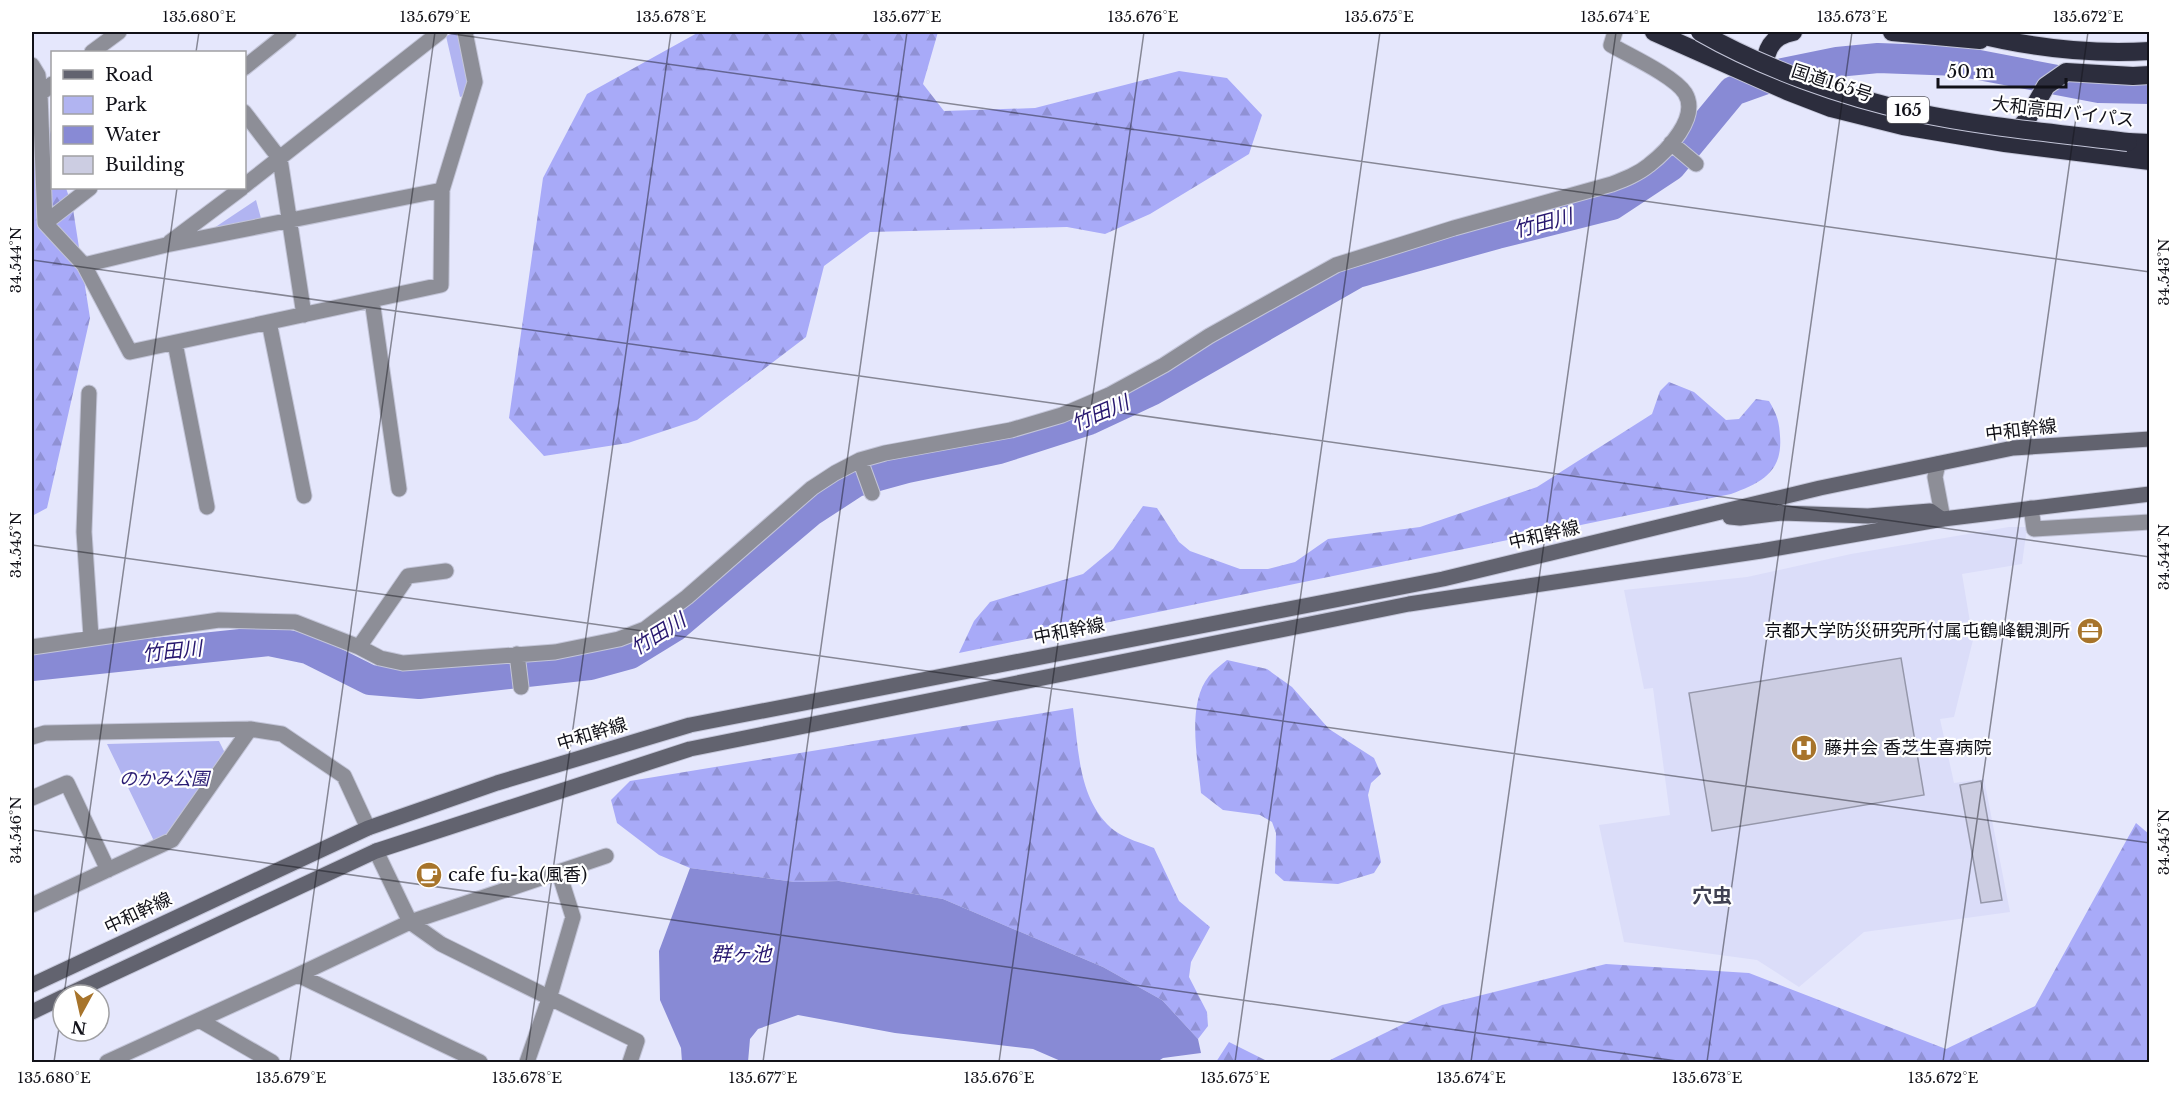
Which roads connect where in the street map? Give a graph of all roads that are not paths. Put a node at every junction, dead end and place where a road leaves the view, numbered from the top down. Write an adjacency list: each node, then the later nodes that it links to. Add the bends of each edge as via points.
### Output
1 (119, 32): 12 (street)
2 (289, 32): 15 (street)
3 (440, 32): 24 (street)
4 (465, 32): 30 (street, via 475,82)
5 (1615, 32): 21 (street, via 1611,45 1677,84 1686,94 1690,111)
6 (1654, 32): 18 (highway, 国道165号 / 165)
7 (1700, 32): 23 (highway, 大和高田バイパス / 165, bridge, via 1812,82 1867,101 1988,124)
8 (1793, 32): 18 (highway, 165, via 1778,38 1765,60 1767,71)
9 (1892, 32): 11 (highway)
10 (1968, 32): 11 (highway)
11 (2010, 43): 13 (highway, via 2115,53)
12 (93, 51)
13 (2150, 51)
14 (32, 65): 19 (street, via 38,75)
15 (246, 66)
16 (2150, 75): 22 (highway, via 2066,72 2046,86 2026,121)
17 (51, 85): 19 (street)
18 (1787, 91): 22 (highway, 国道165号 / 165, via 1831,108 1904,126)
19 (40, 94): 32 (street)
20 (246, 115): 24 (street)
21 (1671, 143): 26 (street); 41 (street, via 1648,166 1612,184 1336,266 1155,370 1062,415 1011,430)
22 (2005, 143): 25 (highway, 国道165号 / 165)
23 (2150, 143)
24 (280, 159): 27 (street); 31 (street)
25 (2150, 161)
26 (1696, 164)
27 (246, 185)
28 (89, 189): 32 (street)
29 (240, 189): 33 (street)
30 (442, 190): 31 (street); 35 (street, via 441,285)
31 (290, 221): 33 (street); 36 (street)
32 (45, 223): 34 (street)
33 (166, 245): 34 (street)
34 (84, 265): 38 (street, via 130,352)
35 (372, 300): 36 (street); 43 (street)
36 (304, 315): 37 (street)
37 (270, 322): 38 (street); 46 (street)
38 (174, 343): 47 (street)
39 (90, 393): 53 (street, via 84,532)
40 (2150, 439): 42 (main road, 中和幹線, via 2013,448)
41 (860, 460): 44 (street); 56 (street, via 812,488 687,597 645,628 589,646)
42 (1938, 464): 49 (main road, 中和幹線); 50 (street, via 1935,477)
43 (399, 489)
44 (872, 493)
45 (2150, 495): 48 (main road)
46 (304, 496)
47 (207, 507)
48 (2031, 508): 50 (main road); 51 (street, via 2034,528)
49 (1715, 514): 50 (main road, via 1740,518 1782,513 1868,516 1930,511); 61 (main road, 中和幹線, via 1443,579 690,725 497,783)
50 (1943, 519): 62 (main road, via 1409,604 690,749)
51 (2150, 522)
52 (446, 571): 55 (street, via 408,576)
53 (91, 637): 54 (street); 55 (street, via 219,620 295,622)
54 (32, 647)
55 (359, 647): 56 (street, via 380,658 403,663)
56 (517, 654): 57 (street)
57 (521, 687)
58 (250, 729): 59 (street, via 45,733); 61 (street, via 282,734 344,776); 64 (street, via 172,840)
59 (32, 737)
60 (32, 798): 64 (street, via 68,783)
61 (368, 828): 70 (main road, 中和幹線)
62 (376, 851): 67 (street); 69 (main road)
63 (606, 856): 65 (street)
64 (108, 870): 66 (street)
65 (559, 873): 67 (street); 71 (street, via 573,917)
66 (32, 905)
67 (410, 922): 68 (street); 71 (street, via 441,944)
68 (298, 975): 74 (street); 77 (street)
69 (94, 983)
70 (32, 985)
71 (549, 999): 78 (street); 79 (street, via 637,1041)
72 (51, 1003): 73 (main road)
73 (32, 1012)
74 (199, 1020): 75 (street); 76 (street)
75 (107, 1062)
76 (272, 1062)
77 (480, 1062)
78 (527, 1062)
79 (630, 1062)

